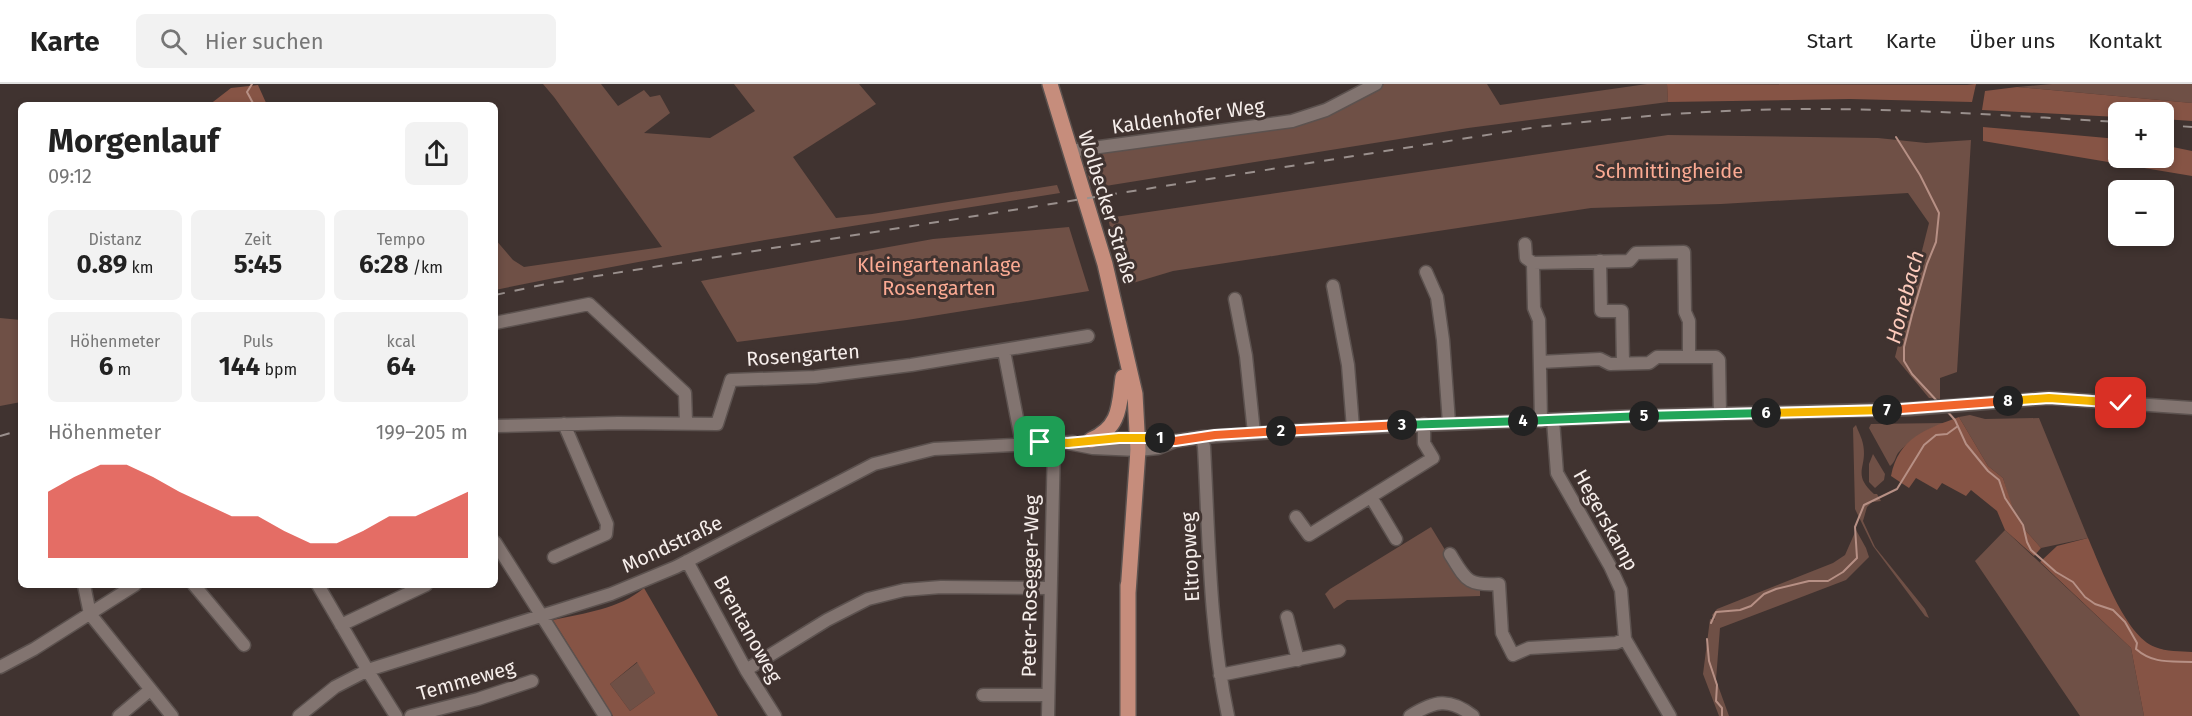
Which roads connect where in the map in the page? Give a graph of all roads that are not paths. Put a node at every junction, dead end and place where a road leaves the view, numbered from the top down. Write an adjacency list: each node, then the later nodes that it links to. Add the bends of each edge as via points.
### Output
1 (1050, 84): 3 (main road, Wolbecker Straße)
2 (1376, 84): 3 (street, Kaldenhofer Weg, via 1326,110 1292,121)
3 (1070, 152): 12 (main road, Wolbecker Straße, via 1105,264)
4 (1525, 244): 6 (street, via 1526,258)
5 (1600, 261): 6 (street); 14 (street, via 1629,261 1636,253 1684,252); 16 (street, via 1600,311 1622,310)
6 (1533, 263): 15 (street, Hegerskamp)
7 (1426, 272): 22 (street, via 1437,297 1442,329)
8 (1333, 286): 26 (street, via 1348,365)
9 (1235, 299): 27 (street)
10 (498, 322): 21 (street, via 589,304 685,393)
11 (1088, 336): 13 (street, Rosengarten)
12 (1124, 342): 17 (main road, Wolbecker Straße); 33 (main road, Wolbecker Straße, via 1135,394)
13 (1004, 351): 21 (street, Rosengarten, via 815,377 731,380 717,424); 32 (street)
14 (1689, 357): 16 (street); 19 (street, via 1719,360)
15 (1540, 362): 16 (street, via 1600,359 1610,364); 20 (street, Hegerskamp)
16 (1623, 363)
17 (1123, 377): 29 (main road, via 1114,421 1105,433); 33 (main road, Wolbecker Straße)
18 (2192, 408): 19 (street, via 2049,398 1936,407)
19 (1720, 414): 20 (street)
20 (1547, 420): 22 (street); 51 (street, Hegerskamp, via 1557,473 1621,590)
21 (686, 422): 23 (street, Rosengarten)
22 (1449, 423): 24 (street)
23 (564, 424): 25 (street, Rosengarten); 39 (street, via 607,524 606,534)
24 (1424, 424): 26 (street); 34 (street, via 1424,443 1433,458)
25 (498, 426)
26 (1353, 428): 27 (street)
27 (1254, 433): 28 (street)
28 (1202, 437): 33 (street, via 1158,448); 58 (street, Eltropweg, via 1212,610)
29 (1091, 440): 31 (street, Mondstraße); 33 (street, Mondstraße)
30 (1054, 442): 31 (street, Mondstraße); 32 (street, Mondstraße); 46 (street, Peter-Rosegger-Weg)
31 (1068, 443): 33 (street, Mondstraße, via 1093,448)
32 (1022, 444): 40 (street, Mondstraße, via 934,449 874,464)
33 (1133, 444): 71 (main road, Wolbecker Straße)
34 (1371, 498): 35 (street, via 1308,536); 36 (street)
35 (1296, 517)
36 (1396, 539)
37 (498, 547): 48 (street)
38 (1450, 554): 51 (street, via 1474,584 1499,578 1502,633 1513,655 1528,648 1616,643)
39 (554, 557)
40 (687, 561): 48 (street, Mondstraße, via 621,590); 57 (street, Brentanoweg)
41 (85, 588): 47 (street)
42 (130, 588): 47 (street)
43 (196, 588): 52 (street)
44 (320, 588): 50 (street)
45 (420, 588): 50 (street)
46 (1050, 588): 57 (street, via 941,587 903,590 868,599); 62 (street, Peter-Rosegger-Weg)
47 (90, 614): 55 (street); 60 (street)
48 (542, 616): 56 (street, Mondstraße); 68 (street)
49 (1287, 617): 54 (street)
50 (341, 625): 56 (street)
51 (1625, 639): 75 (street, Hegerskamp)
52 (244, 645)
53 (1339, 651): 54 (street)
54 (1298, 660): 58 (street)
55 (0, 667)
56 (368, 670): 65 (street, Mondstraße, via 335,687); 66 (street)
57 (746, 670): 69 (street, Brentanoweg)
58 (1220, 675): 72 (street, Eltropweg)
59 (532, 681): 67 (street, Temmeweg)
60 (150, 690): 63 (street); 64 (street)
61 (983, 694): 62 (street, Peter-Rosegger-Weg)
62 (1048, 695): 70 (street, Peter-Rosegger-Weg)
63 (119, 716)
64 (171, 716)
65 (299, 716)
66 (396, 716)
67 (411, 716)
68 (605, 716)
69 (775, 716)
70 (1048, 716)
71 (1128, 716)
72 (1228, 716)
73 (1410, 716): 74 (street, via 1441,703 1455,704)
74 (1473, 716)
75 (1670, 716)

